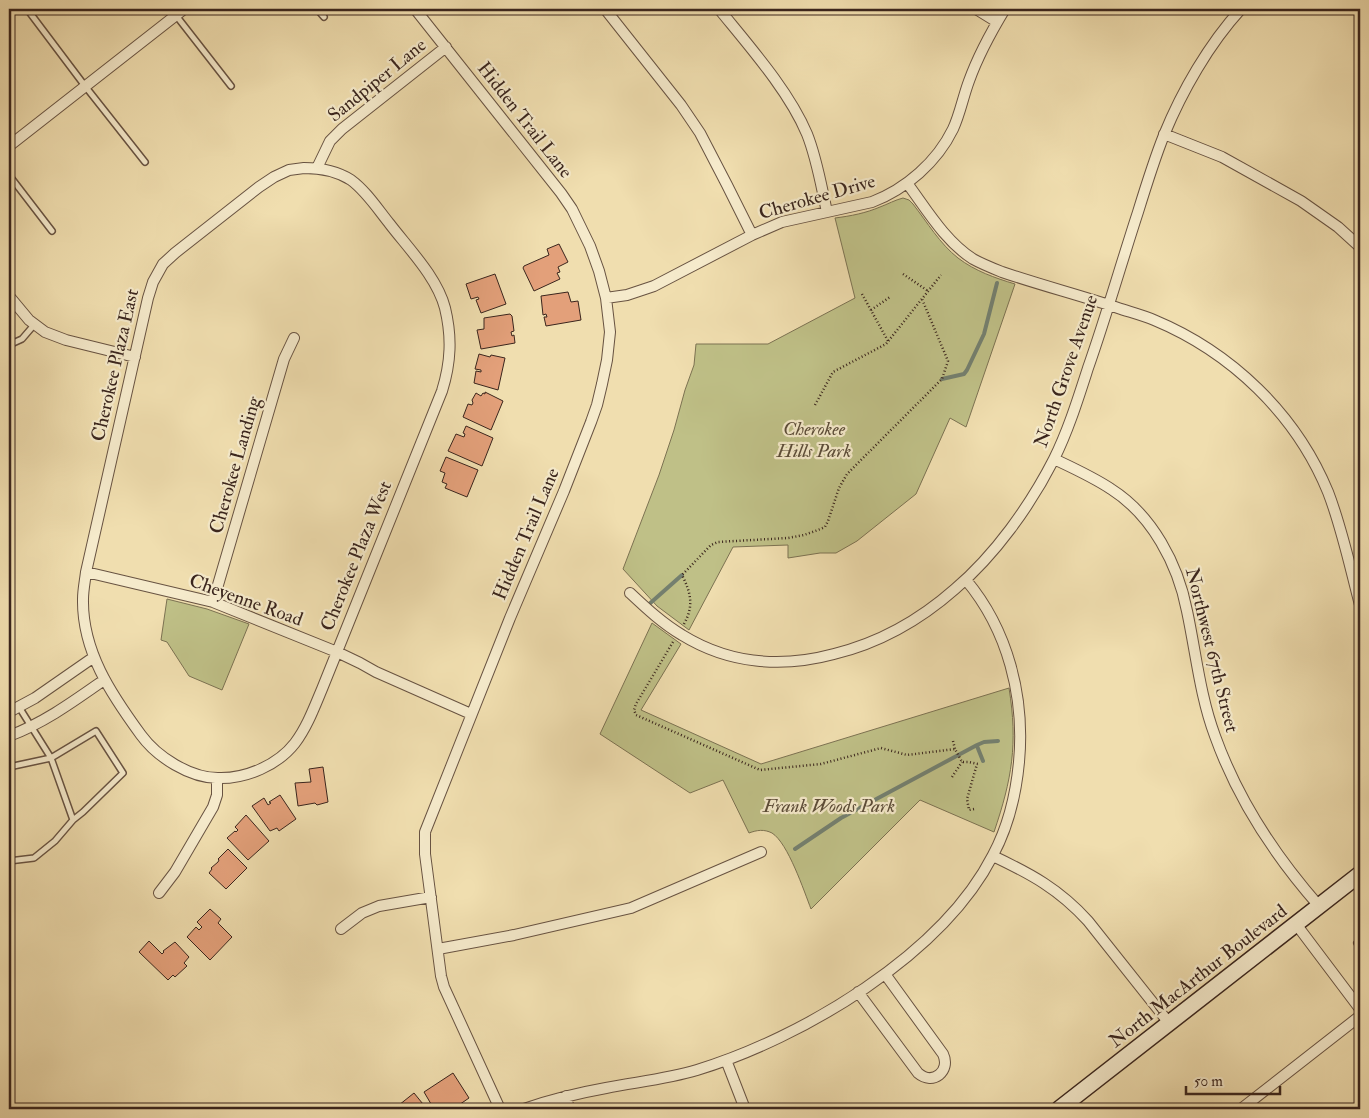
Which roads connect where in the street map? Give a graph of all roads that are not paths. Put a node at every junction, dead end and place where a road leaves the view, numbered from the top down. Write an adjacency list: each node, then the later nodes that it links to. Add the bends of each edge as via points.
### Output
1 (27, 9): 13 (lane)
2 (317, 9): 10 (lane)
3 (415, 9): 12 (street, Hidden Trail Lane)
4 (605, 9): 23 (street, via 700,133)
5 (720, 9): 21 (street, via 795,110 814,151)
6 (976, 9): 11 (street)
7 (1005, 9): 11 (street, Cherokee Drive)
8 (1241, 9): 15 (street, North Grove Avenue, via 1213,44)
9 (177, 11): 13 (street); 14 (lane)
10 (324, 17)
11 (997, 22): 20 (street, Cherokee Drive, via 969,81 953,129 932,160)
12 (446, 47): 18 (street, Sandpiper Lane, via 342,129 330,141); 26 (street, Hidden Trail Lane, via 572,209 590,246)
13 (85, 86): 16 (street); 17 (lane)
14 (231, 86)
15 (1164, 134): 24 (street, via 1222,157 1302,201); 27 (street, North Grove Avenue)
16 (9, 146)
17 (145, 162)
18 (316, 168): 31 (street, Cherokee Plaza East, via 289,170 274,177 163,264 150,290); 38 (street, Cherokee Plaza West, via 341,175 359,187 422,266 439,293 450,342 442,390)
19 (9, 175): 22 (lane)
20 (908, 183): 21 (street, Cherokee Drive, via 884,198); 27 (street, via 949,238 972,258 1002,272)
21 (827, 212): 23 (street, Cherokee Drive, via 782,222)
22 (52, 231)
23 (752, 235): 26 (street, Cherokee Drive, via 654,286)
24 (1360, 247)
25 (9, 296): 28 (street)
26 (606, 298): 43 (street, Hidden Trail Lane, via 610,332 597,405)
27 (1108, 305): 32 (street, North Grove Avenue, via 1074,411); 37 (street, via 1153,320 1206,347 1233,366 1281,413 1299,436 1328,492)
28 (34, 325): 30 (lane, via 22,339 11,344); 31 (street, via 55,337)
29 (294, 338): 36 (street, Cherokee Landing, via 284,359)
30 (9, 341)
31 (135, 356): 33 (street, Cherokee Plaza East)
32 (1054, 459): 34 (street, North Grove Avenue, via 1020,515); 56 (street, Northwest 67th Street, via 1111,489 1131,504 1160,540 1180,584 1200,683 1228,769 1251,815 1278,856)
33 (86, 572): 36 (street, Cheyenne Road); 39 (street, Cherokee Plaza East, via 85,621)
34 (966, 580): 35 (street, North Grove Avenue, via 927,611 865,644 814,659 765,662 709,649 679,634); 51 (street, via 996,625 1015,678 1020,717 1015,793)
35 (630, 593)
36 (213, 602): 38 (street, Cheyenne Road)
37 (1360, 605)
38 (337, 652): 43 (street, Cheyenne Road); 48 (street, Cherokee Plaza West, via 308,721 294,744 263,768)
39 (94, 657): 40 (street, Cherokee Plaza West); 41 (street)
40 (104, 680): 44 (street); 48 (street, Cherokee Plaza West, via 155,751 181,768)
41 (19, 707): 42 (street); 44 (lane)
42 (9, 712)
43 (471, 714): 55 (street, Hidden Trail Lane, via 425,832)
44 (31, 726): 45 (street); 46 (lane)
45 (9, 736)
46 (51, 758): 47 (lane); 49 (lane); 49 (lane, via 96,730 123,773)
47 (9, 767)
48 (217, 778): 54 (street, via 217,795 212,808)
49 (73, 820): 52 (lane, via 55,842 34,858)
50 (761, 852): 61 (street, via 631,908)
51 (993, 856): 62 (street, via 953,912); 66 (street, via 1041,880 1077,909)
52 (9, 861)
53 (1360, 874): 56 (main road, North MacArthur Boulevard)
54 (159, 893)
55 (431, 897): 58 (street, via 379,906 362,913); 61 (street, Hidden Trail Lane)
56 (1319, 906): 57 (main road, North MacArthur Boulevard)
57 (1296, 924): 64 (street); 66 (main road, North MacArthur Boulevard)
58 (341, 929)
59 (1360, 941): 60 (lane, via 1357,943)
60 (1360, 947)
61 (438, 949): 69 (street, Hidden Trail Lane, via 446,992)
62 (885, 974): 63 (street); 63 (street, via 943,1054 945,1064 937,1076 927,1078 918,1073)
63 (858, 992): 67 (street, via 780,1037)
64 (1360, 1009)
65 (1360, 1016): 74 (street)
66 (1169, 1024): 73 (main road, North MacArthur Boulevard)
67 (726, 1060): 68 (street, via 667,1077); 72 (street)
68 (566, 1096): 70 (street); 71 (street)
69 (500, 1109)
70 (524, 1109)
71 (569, 1109)
72 (745, 1109)
73 (1059, 1109)
74 (1241, 1109)

